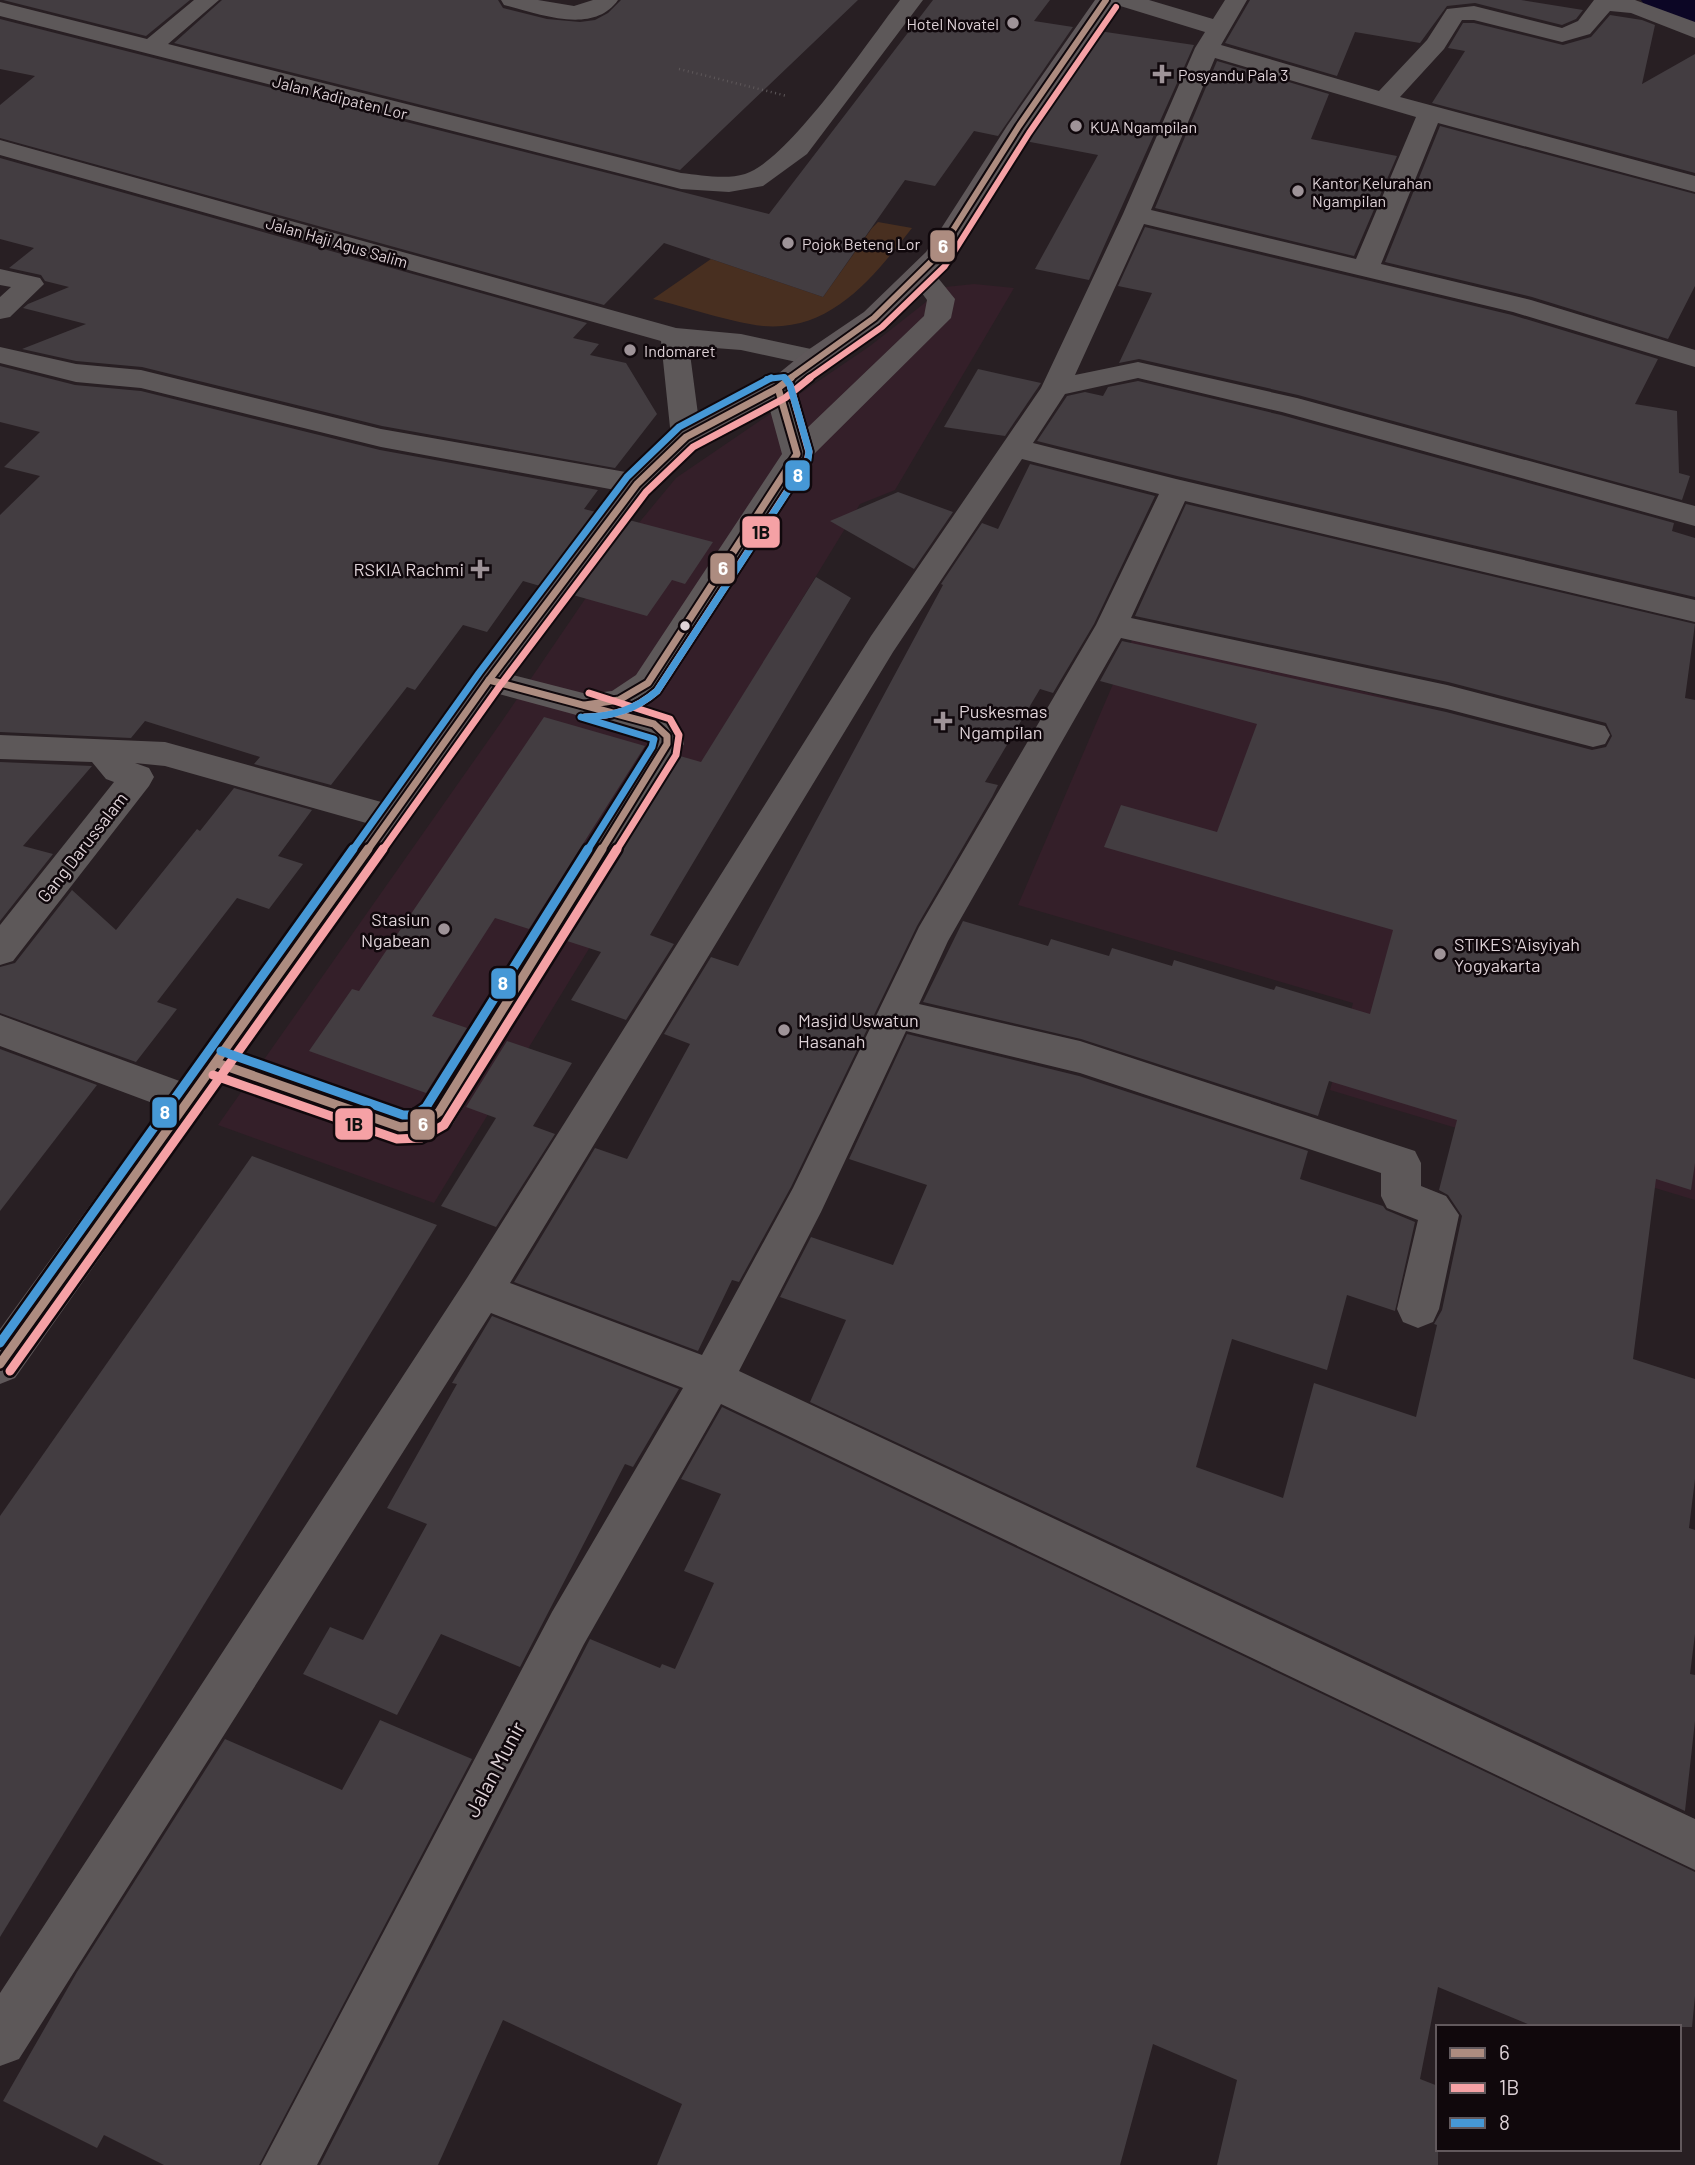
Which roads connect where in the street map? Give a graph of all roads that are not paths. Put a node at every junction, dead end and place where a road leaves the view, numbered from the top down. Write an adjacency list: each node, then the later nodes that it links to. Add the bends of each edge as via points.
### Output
1 (208, 0): 11 (street)
2 (512, 0): 3 (street, via 582,14)
3 (607, 0)
4 (912, 0): 11 (street, Jalan Kadipaten Lor, via 798,149 754,181 729,184 681,181)
5 (1106, 0): 18 (main road)
6 (1125, 0): 10 (street)
7 (1236, 0): 10 (street)
8 (0, 9): 11 (street, Jalan Kadipaten Lor)
9 (1695, 31): 12 (street, via 1616,2 1603,4 1592,24 1572,35 1474,13 1455,14 1436,44)
10 (1213, 38): 12 (street); 16 (street)
11 (150, 48)
12 (1384, 100): 13 (street)
13 (1430, 113): 15 (street); 17 (street)
14 (0, 147): 21 (street, Jalan Haji Agus Salim)
15 (1695, 184)
16 (1136, 214): 17 (street); 26 (street)
17 (1365, 270): 24 (street, via 1521,306)
18 (921, 274): 23 (main road, via 874,318); 29 (street, via 941,299 937,318)
19 (0, 277): 20 (street, via 31,284)
20 (0, 311)
21 (674, 336): 23 (street, Jalan Haji Agus Salim, via 741,342); 27 (street)
22 (0, 355): 30 (street, via 76,373 141,379 382,438)
23 (815, 358): 25 (main road)
24 (1695, 359)
25 (778, 388): 27 (main road); 29 (street)
26 (1055, 388): 28 (street); 32 (street, via 1138,370 1287,404)
27 (687, 437): 30 (main road)
28 (1016, 448): 31 (street); 46 (street, via 882,644)
29 (797, 454): 36 (street, via 648,683 622,702)
30 (637, 484): 35 (main road)
31 (1176, 489): 33 (street); 34 (street, Jalan Munir)
32 (1695, 516)
33 (1695, 611)
34 (1112, 625): 37 (street, via 1447,697); 42 (street, Jalan Munir, via 932,937)
35 (488, 680): 36 (street); 40 (main road)
36 (585, 705): 44 (street, via 663,729 667,736 664,752 431,1121 411,1129 400,1127)
37 (1593, 735)
38 (0, 747): 39 (street)
39 (102, 751): 40 (street, via 165,754); 41 (street, Gang Darussalam, via 118,770 137,777)
40 (391, 817): 44 (main road)
41 (0, 951)
42 (897, 1014): 47 (street, via 1080,1057 1401,1163 1401,1196 1439,1215); 49 (street, Jalan Munir)
43 (0, 1030): 45 (street)
44 (217, 1063): 45 (main road)
45 (190, 1101): 48 (main road)
46 (482, 1291): 49 (street); 51 (street)
47 (1418, 1309)
48 (0, 1364)
49 (712, 1379): 50 (street); 52 (street, Jalan Munir, via 568,1628)
50 (1695, 1845)
51 (0, 2040)
52 (288, 2165)

